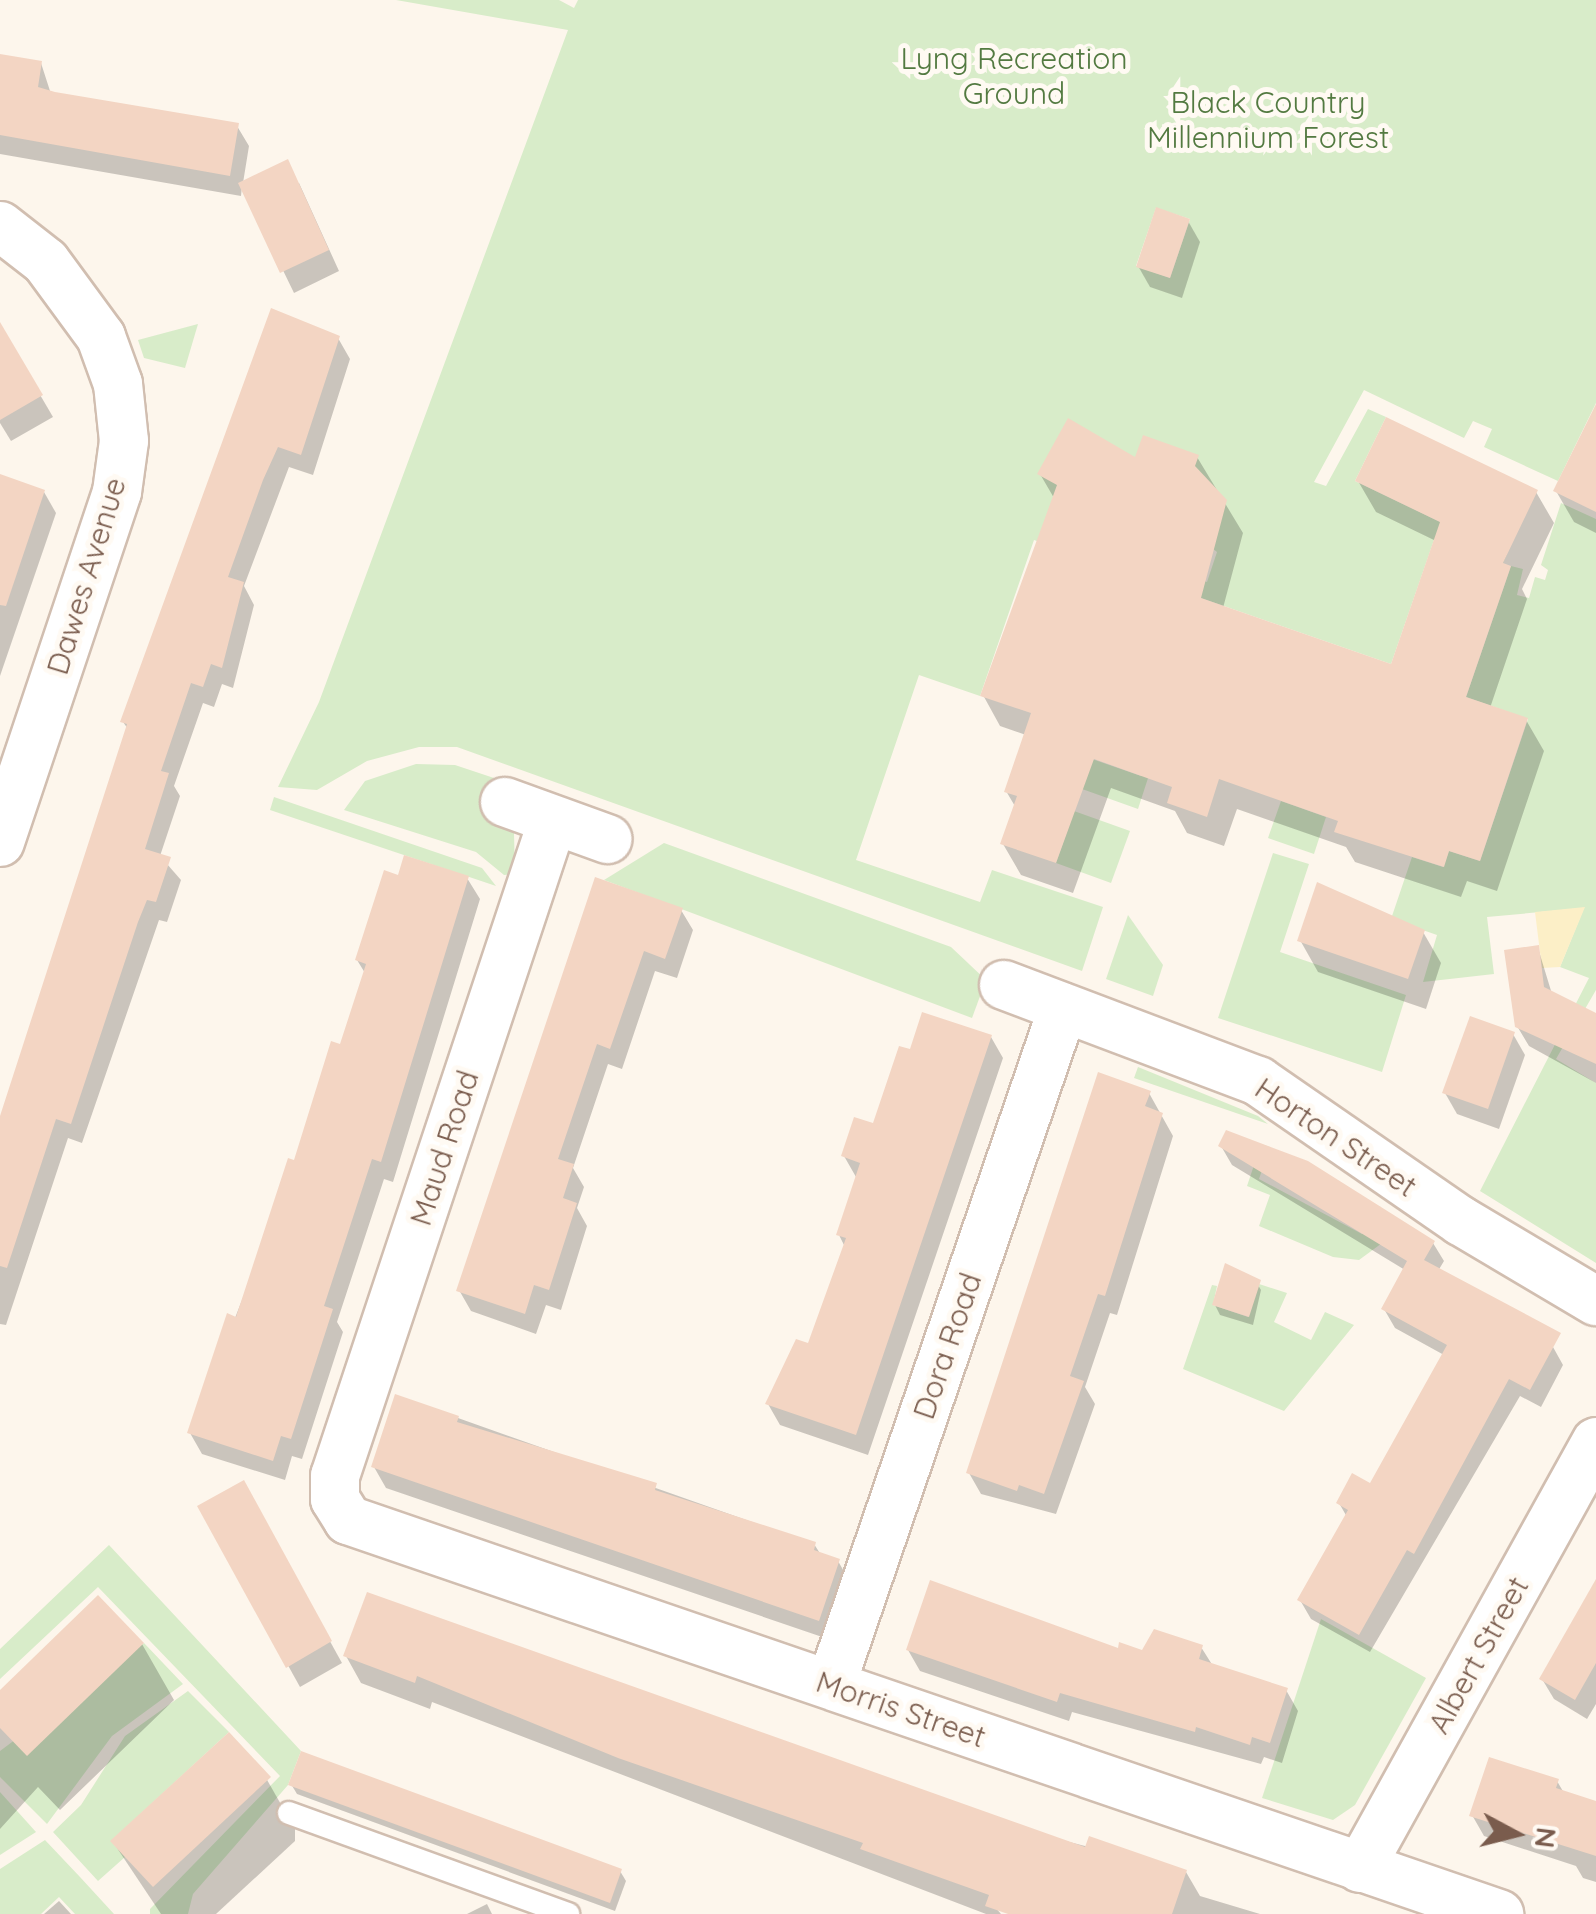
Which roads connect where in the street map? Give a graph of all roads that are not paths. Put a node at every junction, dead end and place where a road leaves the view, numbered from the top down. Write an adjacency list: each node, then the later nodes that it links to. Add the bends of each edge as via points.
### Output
1 (0, 226): 5 (street, Dawes Avenue, via 46,262 101,337 118,384 124,441 117,492)
2 (505, 802): 3 (street)
3 (554, 820): 4 (street); 10 (street, Maud Road)
4 (607, 839)
5 (0, 842)
6 (1004, 985): 7 (street, Horton Street)
7 (1062, 1008): 8 (street, Horton Street, via 1258,1081 1446,1211); 11 (street, Dora Road)
8 (1596, 1301)
9 (1596, 1442): 13 (street, Albert Street)
10 (334, 1476): 11 (street, Morris Street, via 335,1499 348,1520 364,1528)
11 (831, 1684): 13 (street, Morris Street)
12 (289, 1813): 14 (lane)
13 (1360, 1868): 16 (street, Morris Street)
14 (543, 1910): 15 (lane)
15 (568, 1914)
16 (1499, 1914)

